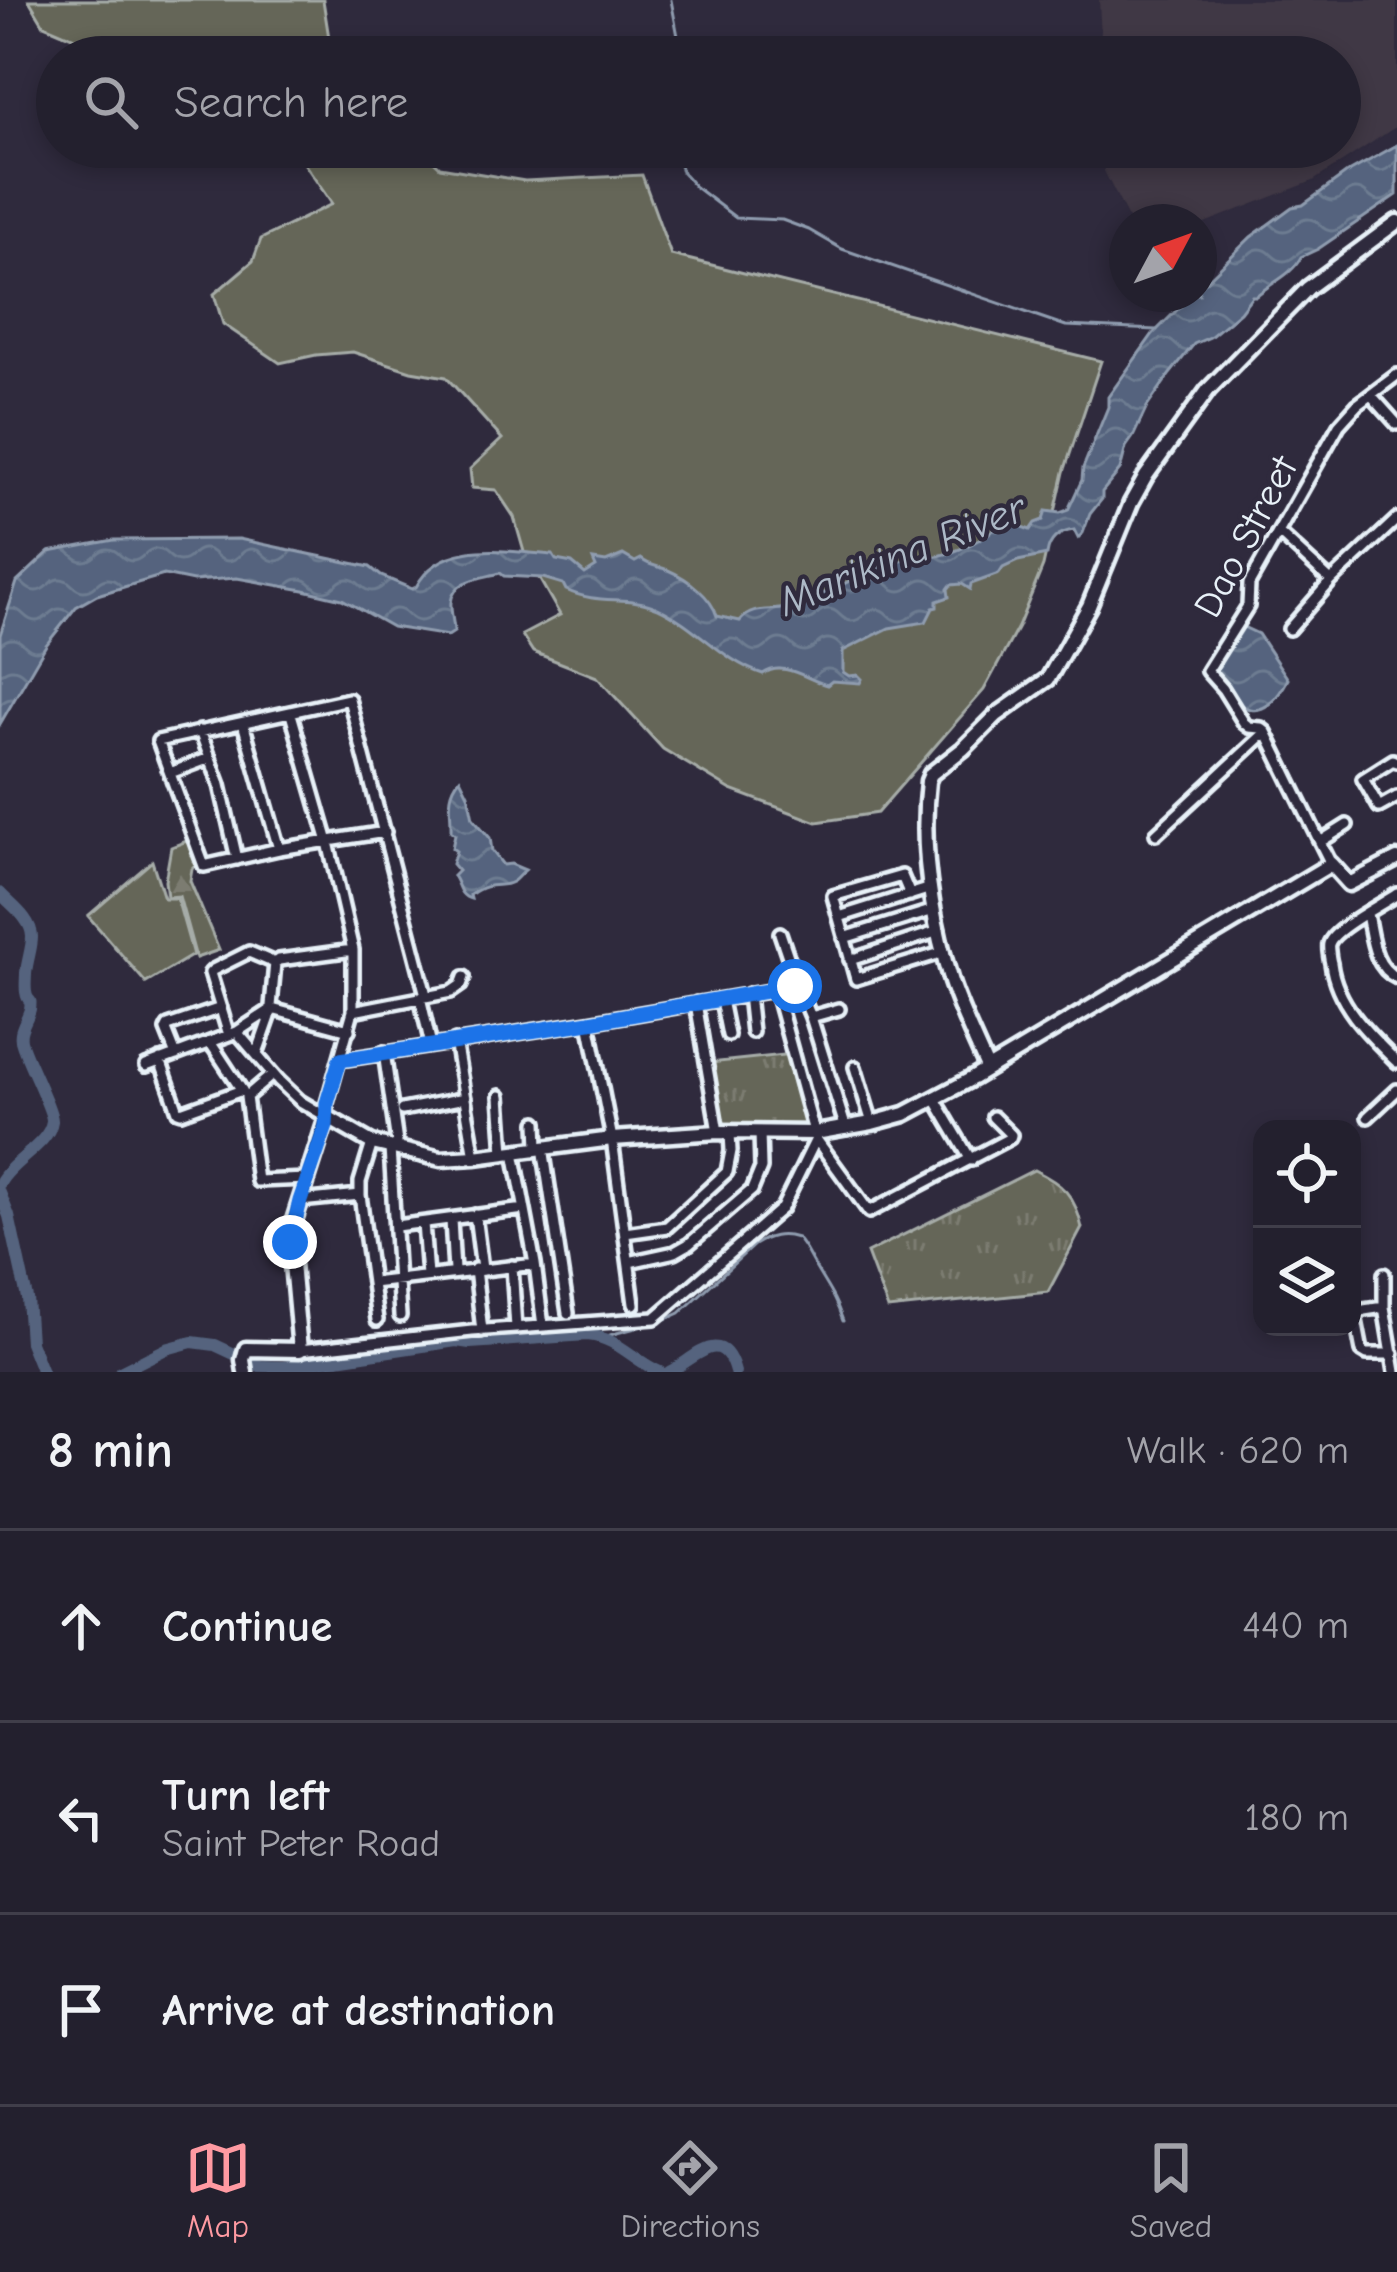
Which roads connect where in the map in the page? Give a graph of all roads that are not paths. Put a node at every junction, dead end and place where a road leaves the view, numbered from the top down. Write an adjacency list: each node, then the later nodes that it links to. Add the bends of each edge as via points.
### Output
1 (1397, 222): 26 (street, via 1308,288 1208,390 1131,503 1048,679 931,774 925,832)
2 (1397, 375): 3 (street, Dao Street)
3 (1371, 395): 4 (street); 6 (street, Dao Street, via 1339,425)
4 (1397, 424)
5 (1397, 519): 7 (street)
6 (1280, 534): 7 (street); 11 (street, Dao Street, via 1207,671 1244,722)
7 (1331, 581): 8 (street)
8 (1289, 629)
9 (291, 714): 10 (street); 18 (street, via 350,699); 20 (street)
10 (243, 723): 12 (street); 22 (street)
11 (1263, 730): 19 (street); 21 (street)
12 (200, 731): 13 (street); 15 (street, via 158,741)
13 (210, 758): 15 (street); 23 (street)
14 (1397, 763): 16 (street, via 1363,779 1378,807)
15 (170, 773): 23 (street, via 204,866)
16 (1397, 797)
17 (1347, 826): 21 (street)
18 (386, 832): 20 (street); 44 (street)
19 (1156, 834)
20 (328, 842): 22 (street); 35 (street)
21 (1320, 842): 25 (street)
22 (280, 849): 23 (street)
23 (237, 859)
24 (1397, 859): 25 (street, via 1349,884)
25 (1331, 864): 68 (street)
26 (932, 888): 28 (street); 29 (street)
27 (1397, 894): 30 (street)
28 (910, 896): 31 (street); 31 (street, via 902,876 833,896)
29 (934, 910): 32 (street); 34 (street)
30 (1367, 914): 40 (street, via 1381,965); 65 (street, via 1330,941 1335,983 1365,1031)
31 (839, 917): 34 (street)
32 (939, 931): 36 (street); 37 (street)
33 (780, 933): 41 (street)
34 (844, 938): 37 (street)
35 (353, 950): 38 (street); 50 (street)
36 (944, 952): 37 (street, via 856,979); 68 (street)
37 (850, 960)
38 (274, 963): 47 (street, via 249,952 213,970); 48 (street)
39 (464, 977): 44 (street, via 457,990)
40 (1397, 978)
41 (798, 986): 42 (street); 51 (street)
42 (775, 989): 43 (street); 84 (street)
43 (748, 994): 45 (street); 54 (street)
44 (423, 996): 50 (street); 59 (street)
45 (722, 1000): 46 (street); 56 (street)
46 (696, 1003): 52 (street); 82 (street)
47 (221, 1009): 55 (street); 61 (street, via 167,1026)
48 (272, 1009): 53 (street); 55 (street); 62 (street)
49 (839, 1009): 51 (street)
50 (353, 1011): 53 (street)
51 (811, 1017): 81 (street)
52 (590, 1022): 57 (street); 85 (street)
53 (349, 1030): 64 (street)
54 (752, 1031)
55 (233, 1033): 58 (street); 62 (street)
56 (728, 1035)
57 (455, 1041): 59 (street); 73 (street)
58 (210, 1042): 61 (street); 71 (street)
59 (431, 1045): 60 (street)
60 (383, 1052): 64 (street); 88 (street)
61 (176, 1054): 63 (street)
62 (257, 1054): 69 (street)
63 (160, 1060): 66 (street); 71 (street, via 181,1112)
64 (340, 1060): 76 (street)
65 (1397, 1062)
66 (146, 1066)
67 (855, 1067): 80 (street)
68 (987, 1068): 74 (street)
69 (273, 1074): 71 (street); 76 (street)
70 (1397, 1090): 78 (street)
71 (244, 1093): 92 (street, via 256,1181)
72 (500, 1096): 89 (street)
73 (466, 1098): 75 (street); 90 (street)
74 (935, 1099): 80 (street); 91 (street)
75 (402, 1109)
76 (327, 1117): 86 (street); 92 (street)
77 (993, 1118): 91 (street, via 1011,1137)
78 (1368, 1118)
79 (537, 1122): 87 (street)
80 (872, 1123): 81 (street)
81 (846, 1129): 84 (street)
82 (724, 1132): 83 (street); 85 (street); 93 (street, via 729,1167)
83 (760, 1132): 84 (street); 98 (street, via 756,1183)
84 (815, 1136): 91 (street, via 869,1212); 118 (street, via 782,1208 655,1318)
85 (612, 1139): 87 (street); 102 (street)
86 (372, 1143): 88 (street); 94 (street)
87 (540, 1148): 89 (street); 115 (street)
88 (394, 1149): 90 (street); 101 (street)
89 (509, 1152): 90 (street); 96 (street)
90 (475, 1157)
91 (971, 1160)
92 (308, 1179): 95 (street)
93 (702, 1192): 98 (street); 102 (street, via 667,1227)
94 (360, 1195): 95 (street); 111 (street)
95 (300, 1201): 121 (street, via 290,1242)
96 (524, 1209): 97 (street); 104 (street)
97 (475, 1215): 99 (street); 106 (street)
98 (721, 1215): 103 (street, via 674,1252)
99 (451, 1220): 100 (street); 107 (street)
100 (423, 1223): 101 (street); 109 (street)
101 (396, 1226): 110 (street)
102 (626, 1233): 103 (street)
103 (629, 1262): 113 (street)
104 (535, 1264): 105 (street); 118 (street)
105 (512, 1266): 106 (street); 119 (street)
106 (478, 1269): 107 (street); 120 (street)
107 (454, 1271): 109 (street)
108 (1384, 1274): 112 (street)
109 (427, 1276): 110 (street)
110 (399, 1278): 111 (street); 116 (street)
111 (372, 1282): 117 (street)
112 (1391, 1290): 114 (street)
113 (634, 1304)
114 (1384, 1307): 122 (street); 122 (street, via 1355,1315 1362,1352)
115 (568, 1313)
116 (400, 1316)
117 (377, 1320)
118 (543, 1326): 119 (street)
119 (516, 1328): 120 (street)
120 (482, 1331): 121 (street)
121 (300, 1350): 123 (street, via 246,1349)
122 (1394, 1354): 124 (street)
123 (244, 1369)
124 (1395, 1372)

